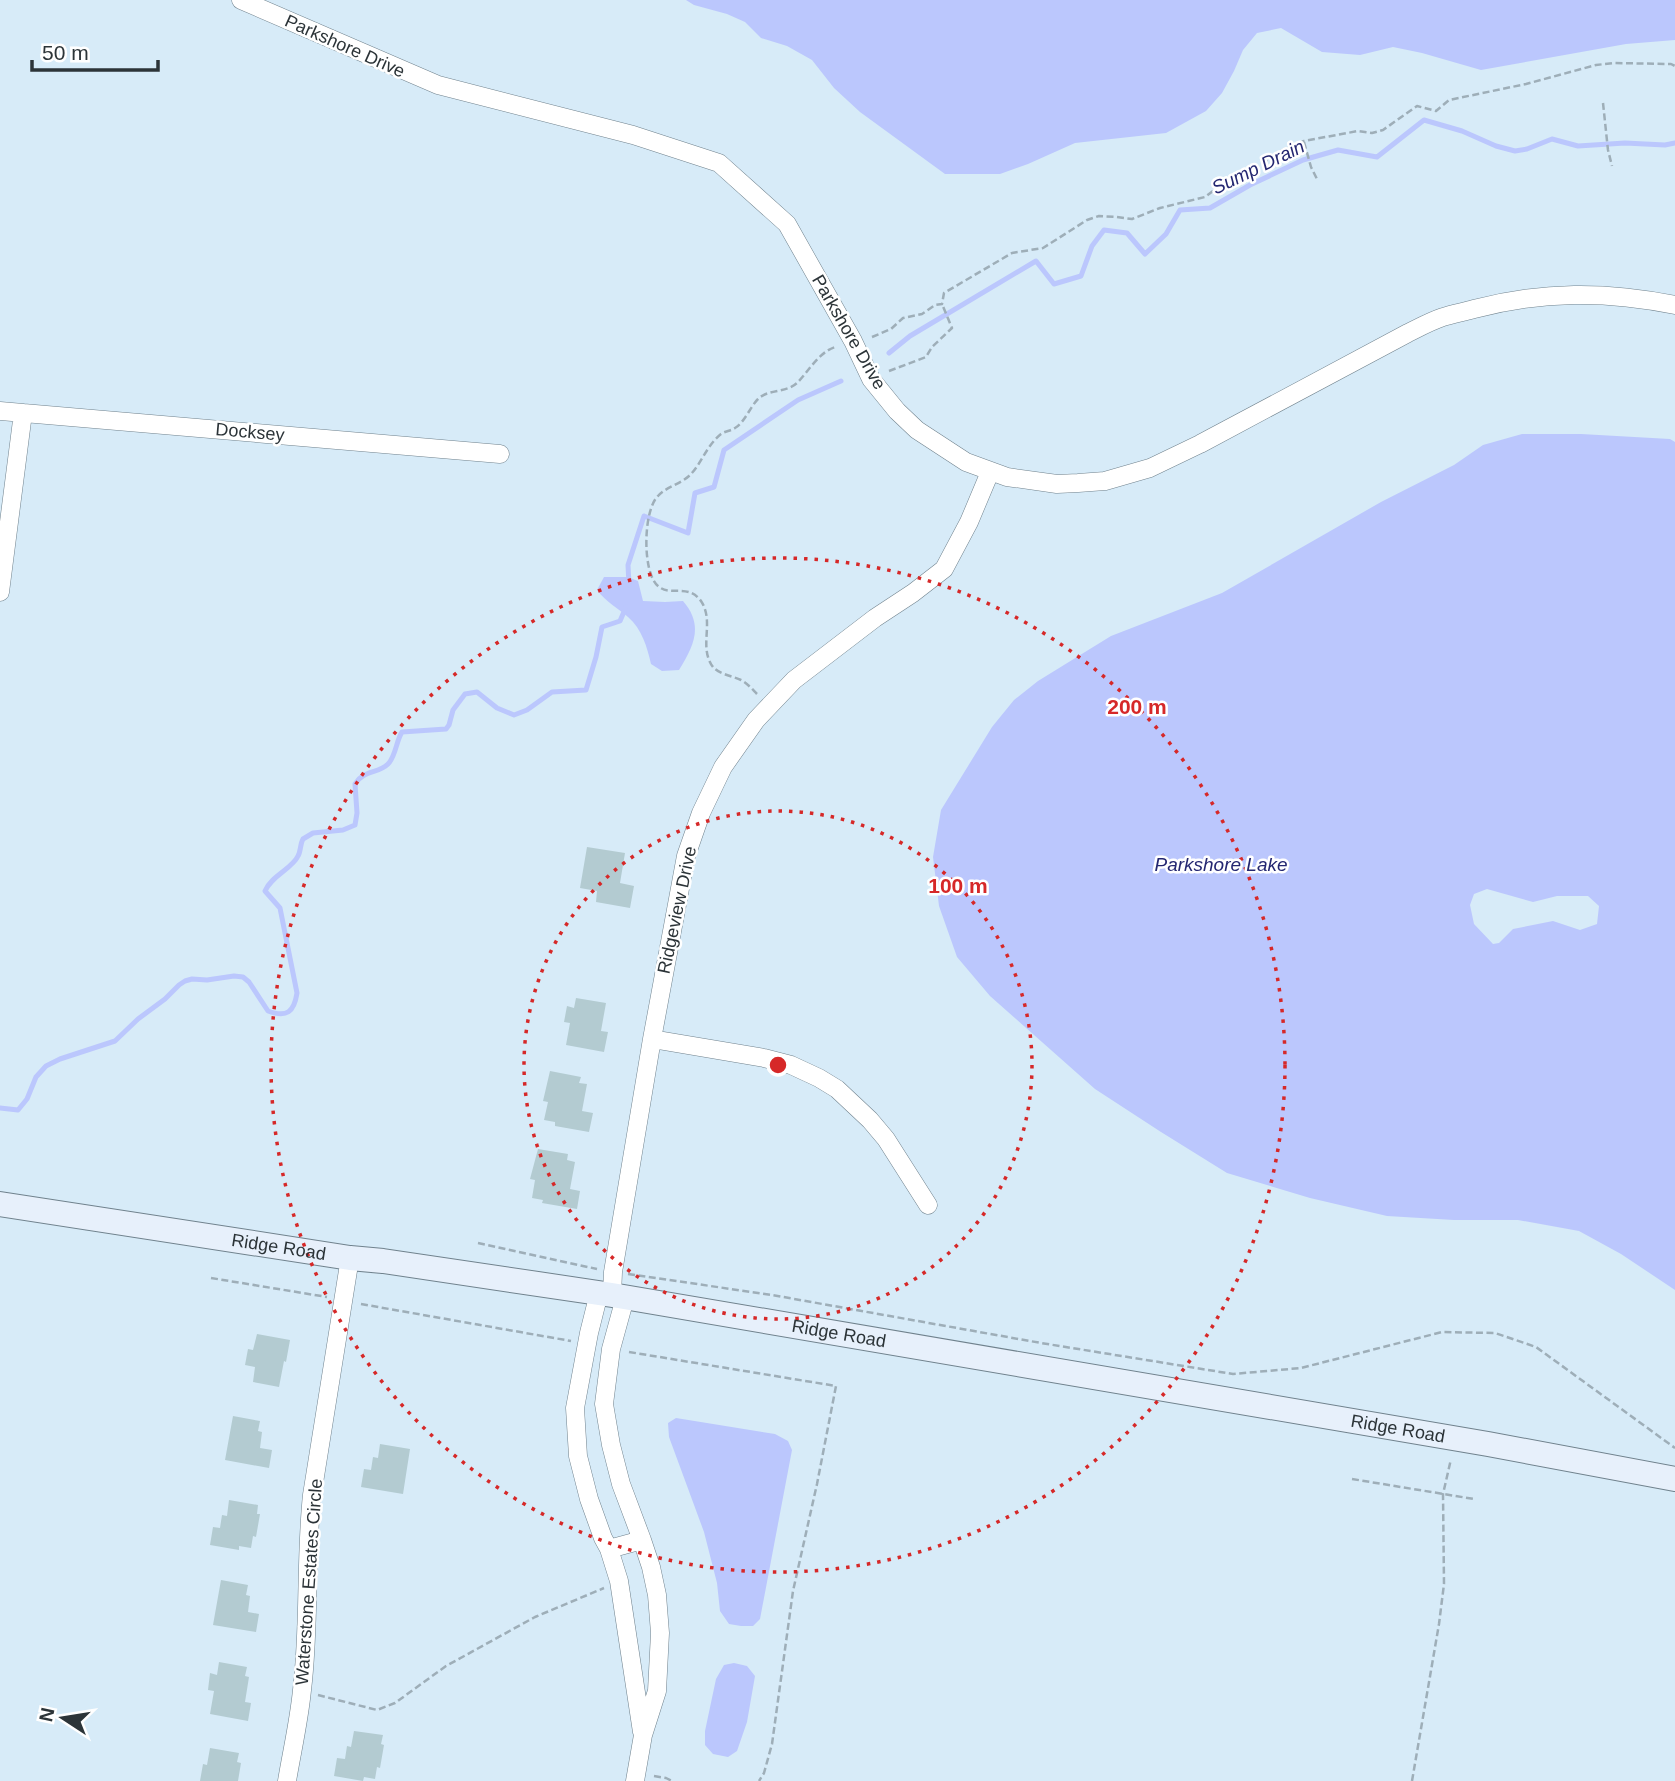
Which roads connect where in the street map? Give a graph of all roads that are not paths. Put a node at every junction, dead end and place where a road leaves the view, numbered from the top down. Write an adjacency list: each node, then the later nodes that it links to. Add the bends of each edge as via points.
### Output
1 (241, 0): 6 (street, Parkshore Drive, via 438,85 633,135 719,163 787,223 871,379 897,411 941,447)
2 (1675, 305): 6 (street, Parkshore Drive, via 1590,295 1491,304 1408,332 1150,468 1105,481 1057,484)
3 (0, 411): 4 (street, Docksey)
4 (23, 413): 5 (street, Docksey); 7 (street)
5 (500, 454)
6 (990, 472): 8 (street, Ridgeview Drive, via 944,569 794,680 756,720 723,767 686,856)
7 (0, 592)
8 (652, 1039): 10 (street, via 791,1065 837,1089 886,1139); 12 (street, Ridgeview Drive)
9 (0, 1204): 11 (street, Ridge Road)
10 (928, 1205)
11 (350, 1258): 12 (street, Ridge Road); 17 (street, Waterstone Estates Circle, via 312,1495 302,1691)
12 (612, 1289): 13 (street, Ridge Road); 14 (street, via 604,1404 621,1484); 15 (street, via 587,1344 575,1408 578,1456 589,1499)
13 (1675, 1479)
14 (642, 1540): 15 (street); 16 (street, via 657,1595 660,1633 657,1691)
15 (610, 1549): 16 (street)
16 (642, 1735): 18 (street)
17 (286, 1781)
18 (635, 1781)

